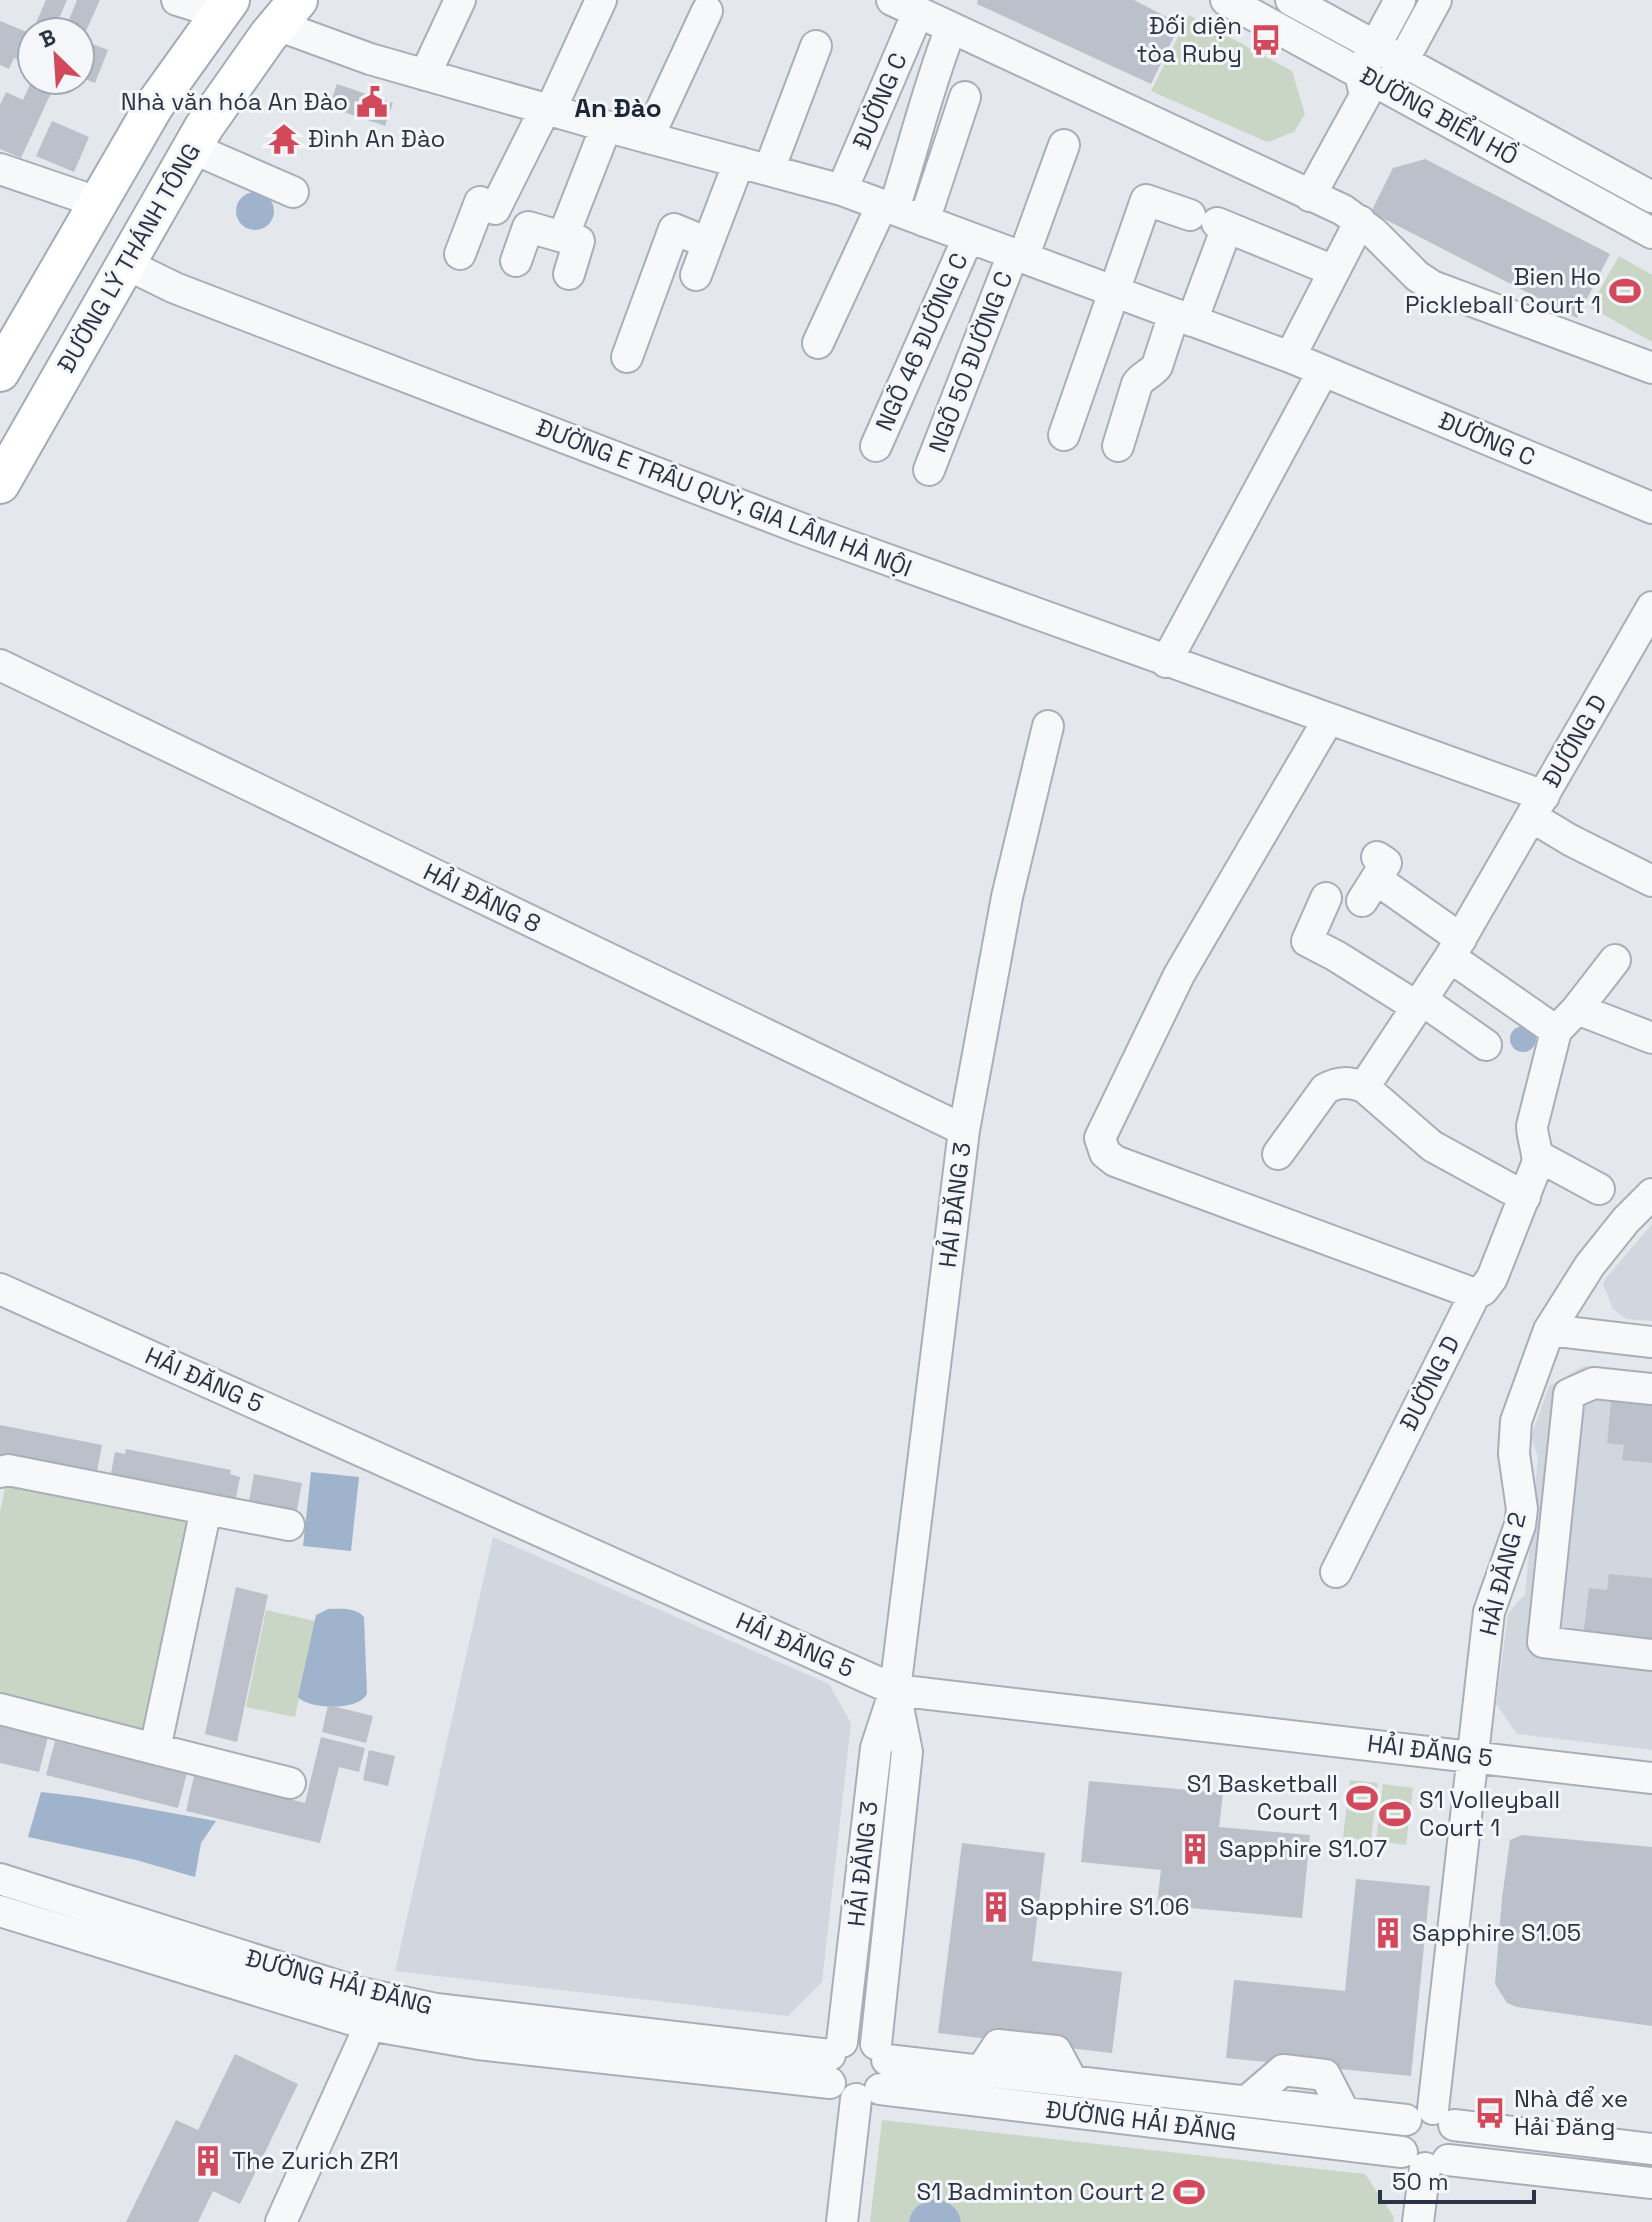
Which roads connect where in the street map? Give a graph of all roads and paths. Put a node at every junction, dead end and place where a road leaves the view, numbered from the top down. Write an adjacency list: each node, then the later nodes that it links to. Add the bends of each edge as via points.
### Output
1 (177, 0): 9 (street)
2 (460, 0): 16 (street)
3 (601, 0): 19 (street)
4 (1226, 0): 17 (street, ĐƯỜNG BIỂN HỒ)
5 (1291, 0): 14 (street, ĐƯỜNG BIỂN HỒ)
6 (1400, 0): 14 (street)
7 (1436, 0): 15 (street)
8 (905, 6): 12 (street); 26 (street, ĐƯỜNG C)
9 (225, 7): 30 (main road, via 154,106)
10 (707, 11): 20 (street)
11 (288, 13): 16 (street, ĐƯỜNG C, via 370,59); 22 (main road, ĐƯỜNG LÝ THÁNH TÔNG)
12 (951, 28): 28 (street); 31 (street, ĐƯỜNG C)
13 (816, 46): 25 (street)
14 (1375, 46): 15 (street, ĐƯỜNG BIỂN HỒ); 17 (street)
15 (1403, 61): 17 (street); 29 (street, ĐƯỜNG BIỂN HỒ)
16 (425, 75): 19 (street, ĐƯỜNG C)
17 (1371, 86): 28 (street); 35 (street, ĐƯỜNG BIỂN HỒ)
18 (965, 97): 32 (street)
19 (548, 110): 20 (street, ĐƯỜNG C); 39 (street, via 495,209 480,202)
20 (625, 132): 23 (street, ĐƯỜNG C); 37 (street)
21 (1064, 145): 40 (street)
22 (192, 148): 27 (street); 42 (main road, ĐƯỜNG LÝ THÁNH TÔNG)
23 (739, 162): 25 (street, ĐƯỜNG C); 38 (street)
24 (0, 169): 30 (street)
25 (769, 170): 26 (street, ĐƯỜNG C)
26 (842, 190): 31 (street, ĐƯỜNG C)
27 (293, 192)
28 (1310, 196): 33 (street)
29 (1652, 197)
30 (97, 202): 53 (main road)
31 (888, 207): 32 (street, ĐƯỜNG C); 48 (street, ĐƯỜNG C)
32 (924, 221): 36 (street, ĐƯỜNG C)
33 (1360, 221): 43 (street); 51 (street, via 1432,286)
34 (1211, 222): 43 (street); 46 (street, via 1146,200); 47 (street)
35 (1652, 233)
36 (968, 238): 40 (street, ĐƯỜNG C); 55 (street, NGÕ 46 ĐƯỜNG C)
37 (571, 239): 41 (street, via 528,227); 44 (street)
38 (708, 243): 45 (street); 49 (street, via 674,229)
39 (460, 254)
40 (1018, 256): 46 (street, ĐƯỜNG C); 57 (street, NGÕ 50 ĐƯỜNG C)
41 (516, 261)
42 (126, 264): 58 (main road, ĐƯỜNG LÝ THÁNH TÔNG); 61 (street, ĐƯỜNG E TRÂU QUỲ, GIA LÂM HÀ NỘI, via 175,288 805,530)
43 (1334, 271): 50 (street)
44 (569, 274)
45 (696, 275)
46 (1116, 292): 47 (street, ĐƯỜNG C); 54 (street)
47 (1183, 317): 50 (street, ĐƯỜNG C); 56 (street, via 1157,366 1137,384)
48 (818, 343)
49 (627, 357)
50 (1290, 357): 52 (street, ĐƯỜNG C)
51 (1652, 368)
52 (1323, 371): 59 (street, ĐƯỜNG C); 61 (street)
53 (0, 372)
54 (1064, 435)
55 (876, 446)
56 (1118, 446)
57 (929, 470)
58 (0, 484)
59 (1651, 506)
60 (1652, 607): 65 (street, ĐƯỜNG D)
61 (1166, 662): 63 (street, ĐƯỜNG E TRÂU QUỲ, GIA LÂM HÀ NỘI)
62 (0, 665): 77 (street, HẢI ĐĂNG 8)
63 (1328, 720): 65 (street, ĐƯỜNG E TRÂU QUỲ, GIA LÂM HÀ NỘI); 84 (street, via 1179,975 1100,1138 1105,1153 1115,1161)
64 (1048, 726): 77 (street, HẢI ĐĂNG 3, via 1007,897)
65 (1538, 807): 67 (street, ĐƯỜNG E TRÂU QUỲ, GIA LÂM HÀ NỘI); 69 (street, ĐƯỜNG D)
66 (1372, 879): 69 (street)
67 (1652, 881)
68 (1326, 898): 71 (street, via 1307,941)
69 (1456, 948): 71 (street, ĐƯỜNG D); 73 (street)
70 (1615, 960): 72 (street, ĐƯỜNG D)
71 (1420, 1004): 75 (street); 76 (street, ĐƯỜNG D)
72 (1577, 1009): 73 (street, ĐƯỜNG D); 74 (street)
73 (1556, 1031): 79 (street, ĐƯỜNG D, via 1532,1126)
74 (1652, 1038)
75 (1486, 1045)
76 (1364, 1087): 78 (street, via 1350,1082 1325,1089); 82 (street, via 1432,1146)
77 (964, 1130): 95 (street, HẢI ĐĂNG 3)
78 (1278, 1154)
79 (1538, 1156): 80 (street); 82 (street, ĐƯỜNG D)
80 (1599, 1189)
81 (1652, 1194): 85 (street, HẢI ĐĂNG 2, via 1590,1265)
82 (1525, 1197): 84 (street, ĐƯỜNG D, via 1489,1285)
83 (0, 1289): 95 (street, HẢI ĐĂNG 5)
84 (1475, 1294): 93 (street, ĐƯỜNG D)
85 (1549, 1330): 86 (street); 90 (street, HẢI ĐĂNG 2, via 1514,1433)
86 (1652, 1342)
87 (1652, 1389): 91 (street, via 1594,1383 1569,1394)
88 (0, 1472): 89 (street)
89 (206, 1509): 92 (street); 97 (street)
90 (1522, 1509): 91 (street); 98 (street, HẢI ĐĂNG 2, via 1489,1612)
91 (1557, 1513): 94 (street, via 1543,1642)
92 (289, 1525)
93 (1336, 1572)
94 (1652, 1655)
95 (895, 1690): 98 (street, HẢI ĐĂNG 5); 104 (street, HẢI ĐĂNG 3, via 876,1748)
96 (0, 1709): 97 (street)
97 (155, 1749): 100 (street)
98 (1473, 1756): 99 (street, HẢI ĐĂNG 5); 105 (street, HẢI ĐĂNG 2)
99 (1652, 1778)
100 (290, 1783)
101 (0, 1879): 103 (street, ĐƯỜNG HẢI ĐĂNG)
102 (0, 1911): 103 (street, ĐƯỜNG HẢI ĐĂNG)
103 (372, 2010): 104 (street, ĐƯỜNG HẢI ĐĂNG, via 478,2044); 109 (street)
104 (857, 2067): 105 (street, ĐƯỜNG HẢI ĐĂNG, via 981,2071); 107 (street, ĐƯỜNG HẢI ĐĂNG); 110 (street, HẢI ĐĂNG 3)
105 (1431, 2118): 106 (street, ĐƯỜNG HẢI ĐĂNG); 107 (street, via 1399,2134); 107 (street, via 1458,2139 1456,2149)
106 (1652, 2149)
107 (1425, 2160): 108 (street, ĐƯỜNG HẢI ĐĂNG); 111 (street)
108 (1652, 2183)
109 (281, 2222)
110 (842, 2222)
111 (1418, 2222)

